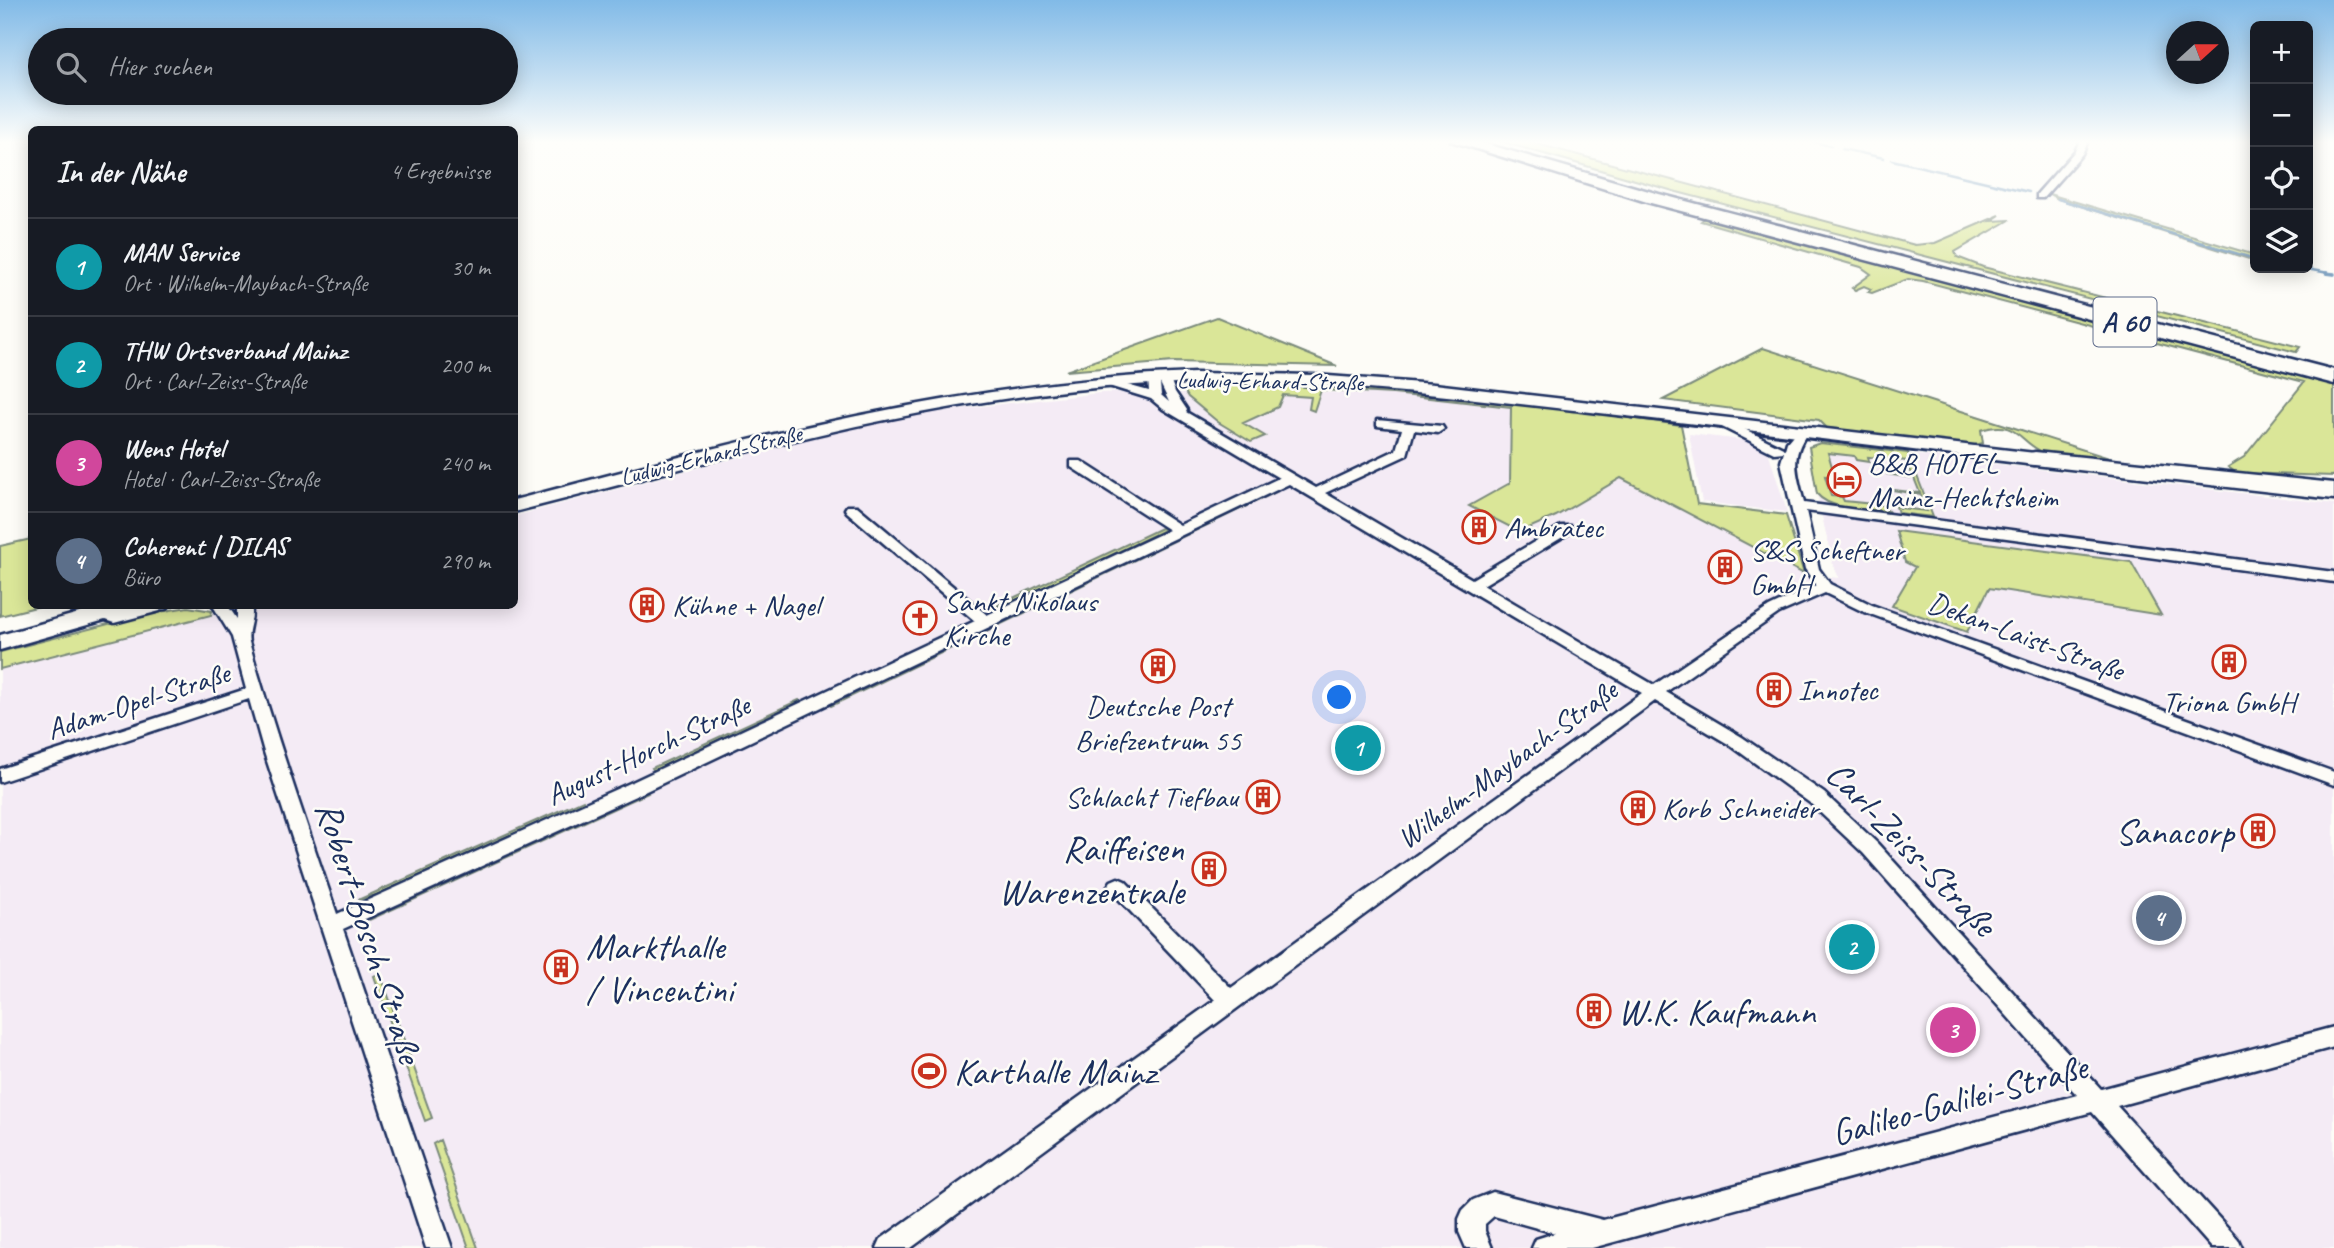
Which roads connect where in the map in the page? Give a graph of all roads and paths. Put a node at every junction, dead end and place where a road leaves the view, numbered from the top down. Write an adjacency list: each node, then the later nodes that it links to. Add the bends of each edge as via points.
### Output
1 (1658, 199): 3 (highway, A 60)
2 (1685, 199): 3 (highway, A 60)
3 (1913, 264): 4 (highway, A 60); 5 (highway, A 60)
4 (2334, 369)
5 (2334, 377)
6 (1158, 385): 7 (street, Carl-Zeiss-Straße); 7 (street, Carl-Zeiss-Straße); 9 (main road, Ludwig-Erhard-Straße, via 1263,377 1342,381); 22 (main road, Ludwig-Erhard-Straße, via 1099,382 975,397 861,418)
7 (1191, 419): 18 (street, Carl-Zeiss-Straße)
8 (1381, 422): 10 (street)
9 (1721, 422): 12 (main road, Ludwig-Erhard-Straße); 14 (street)
10 (1409, 426): 11 (street); 21 (street, via 1402,452)
11 (1438, 429)
12 (1779, 429): 13 (main road, Ludwig-Erhard-Straße); 14 (street, via 1776,439)
13 (1802, 432): 14 (street); 15 (main road, Ludwig-Erhard-Straße)
14 (1783, 456): 23 (street)
15 (2035, 459): 17 (highway)
16 (1076, 464): 26 (street)
17 (2169, 475): 19 (highway); 20 (highway)
18 (1290, 478): 21 (street, Carl-Zeiss-Straße); 26 (street, August-Horch-Straße)
19 (2334, 480)
20 (2334, 491)
21 (1315, 493): 28 (street, Carl-Zeiss-Straße)
22 (518, 505)
23 (1797, 506): 27 (street); 29 (street, via 1812,569)
24 (852, 509): 33 (street)
25 (1566, 529): 28 (street)
26 (1179, 530): 33 (street, August-Horch-Straße)
27 (2334, 577)
28 (1472, 585): 37 (street, Carl-Zeiss-Straße)
29 (1825, 587): 37 (street, Wilhelm-Maybach-Straße, via 1774,610); 39 (street, Dekan-Laist-Straße, via 1867,608)
30 (135, 609): 35 (main road)
31 (223, 609): 34 (street, Robert-Bosch-Straße)
32 (244, 609): 34 (street, Robert-Bosch-Straße)
33 (987, 623): 41 (street, August-Horch-Straße)
34 (240, 638): 36 (street, Robert-Bosch-Straße)
35 (0, 643)
36 (254, 692): 38 (street, Adam-Opel-Straße); 41 (street, Robert-Bosch-Straße)
37 (1654, 693): 42 (street, Wilhelm-Maybach-Straße); 44 (street, Carl-Zeiss-Straße, via 1768,762 1846,823)
38 (0, 776)
39 (2334, 779)
40 (1118, 886): 42 (street)
41 (332, 925): 46 (street, Robert-Bosch-Straße)
42 (1231, 1002): 47 (street, Wilhelm-Maybach-Straße)
43 (2334, 1037): 44 (street, Galileo-Galilei-Straße)
44 (2096, 1100): 45 (street, Galileo-Galilei-Straße); 50 (street, Carl-Zeiss-Straße)
45 (1603, 1233): 48 (street, Galileo-Galilei-Straße, via 1493,1205 1472,1219); 49 (street, Galileo-Galilei-Straße)
46 (439, 1248)
47 (890, 1248)
48 (1479, 1248)
49 (1545, 1248)
50 (2229, 1248)

